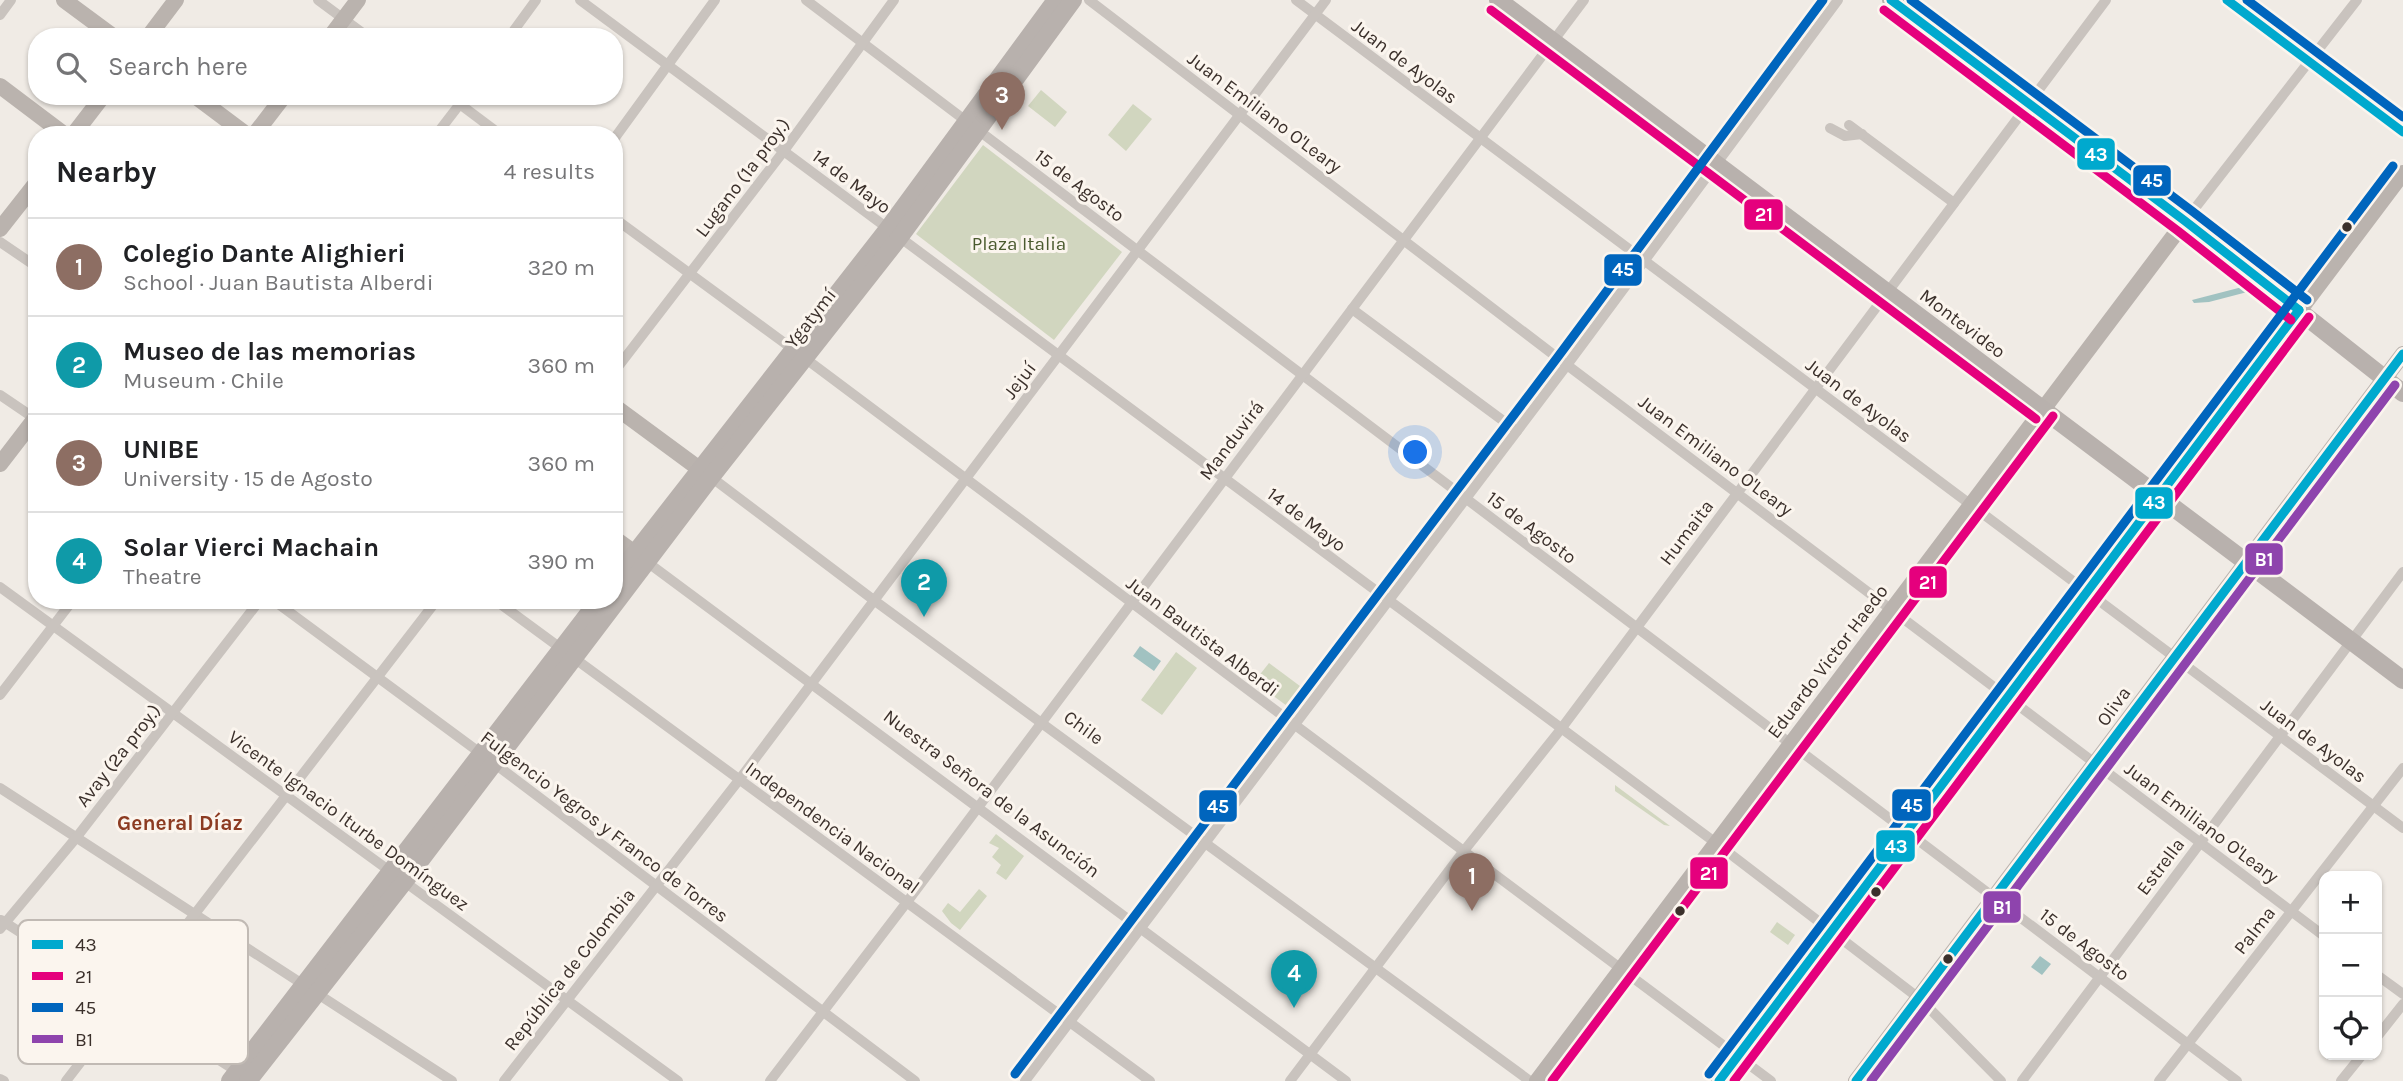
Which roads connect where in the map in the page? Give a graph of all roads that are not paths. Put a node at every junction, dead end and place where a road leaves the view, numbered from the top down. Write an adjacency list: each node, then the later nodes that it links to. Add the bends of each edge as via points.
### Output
1 (11, 0): 23 (street)
2 (64, 0): 26 (street)
3 (176, 0): 27 (street)
4 (318, 0): 25 (street)
5 (358, 0): 25 (street)
6 (536, 0): 30 (street)
7 (580, 0): 31 (street, 14 de Mayo)
8 (715, 0): 36 (street)
9 (806, 0): 34 (street, 15 de Agosto)
10 (894, 0): 34 (street, Lugano (1ª proy.))
11 (1056, 0): 45 (main road, Ygatymí)
12 (1073, 0): 45 (main road, Ygatymí)
13 (1089, 0): 44 (street, Juan Emiliano O'Leary)
14 (1296, 0): 24 (street, Juan de Ayolas)
15 (1326, 0): 24 (street, Jejuí)
16 (1497, 0): 33 (main road, Montevideo)
17 (1584, 0): 33 (street, Manduvirá)
18 (1838, 0): 59 (street)
19 (1891, 0): 38 (main road)
20 (2106, 0): 38 (street, Humaita)
21 (2227, 0): 35 (street)
22 (2357, 0): 35 (street, Eduardo Victor Haedo)
23 (0, 15)
24 (1315, 15): 44 (street, Jejuí); 57 (street, Juan de Ayolas)
25 (344, 19): 28 (street); 29 (street)
26 (102, 28)
27 (155, 28)
28 (337, 28)
29 (356, 28)
30 (516, 28)
31 (618, 28)
32 (623, 32): 36 (street, 14 de Mayo)
33 (1553, 42): 57 (street, Manduvirá); 59 (main road, Montevideo)
34 (863, 43): 45 (street, 15 de Agosto); 58 (street, Lugano (1ª proy.))
35 (2309, 61): 55 (street); 63 (street, Eduardo Victor Haedo)
36 (668, 65): 53 (street); 58 (street, 14 de Mayo)
37 (0, 86): 47 (street)
38 (2028, 104): 62 (street, Humaita); 63 (main road)
39 (96, 105): 48 (street)
40 (207, 105): 49 (street)
41 (277, 105): 50 (street)
42 (459, 105): 51 (street)
43 (468, 105): 52 (street)
44 (1240, 115): 67 (street, Juan Emiliano O'Leary); 69 (street, Jejuí)
45 (971, 125): 66 (main road, Ygatymí); 69 (street, 15 de Agosto)
46 (1849, 125): 56 (street)
47 (53, 126)
48 (80, 126)
49 (235, 126)
50 (261, 126)
51 (443, 126)
52 (491, 126)
53 (623, 127)
54 (1830, 128): 56 (street, via 1846,136)
55 (2403, 132)
56 (1862, 134): 62 (street)
57 (1480, 139): 67 (street, Manduvirá); 71 (street, Juan de Ayolas)
58 (783, 152): 66 (street, 14 de Mayo); 72 (street, Lugano (1ª proy.))
59 (1716, 164): 71 (street); 73 (main road, Montevideo)
60 (2403, 173): 75 (street)
61 (28, 193): 65 (street)
62 (1954, 203): 73 (street, Humaita)
63 (2185, 220): 75 (main road); 86 (street, Eduardo Victor Haedo)
64 (623, 225): 72 (street, Juan Bautista Alberdi)
65 (0, 229)
66 (893, 234): 76 (main road, Ygatymí); 78 (street, 14 de Mayo)
67 (1404, 240): 74 (street, Manduvirá); 80 (street, Juan Emiliano O'Leary)
68 (0, 242): 70 (street)
69 (1138, 251): 78 (street, Jejuí); 81 (street, 15 de Agosto)
70 (28, 261)
71 (1644, 261): 80 (street); 83 (street, Juan de Ayolas)
72 (690, 275): 76 (street, Juan Bautista Alberdi); 79 (street, Lugano (1ª proy.))
73 (1887, 292): 83 (street, Humaita); 86 (main road, Montevideo)
74 (1352, 309): 81 (street, Manduvirá); 90 (street)
75 (2299, 310): 82 (main road); 97 (street)
76 (799, 354): 92 (main road, Ygatymí); 93 (street, Juan Bautista Alberdi)
77 (2403, 354): 82 (street, Oliva)
78 (1058, 356): 93 (street, Jejuí); 94 (street, 14 de Mayo)
79 (623, 361)
80 (1567, 365): 90 (street); 95 (street, Juan Emiliano O'Leary)
81 (1303, 375): 94 (street, Manduvirá); 96 (street, 15 de Agosto)
82 (2385, 378): 84 (main road); 101 (street, Oliva)
83 (1814, 388): 95 (street, Humaita); 98 (street, Juan de Ayolas)
84 (2403, 393)
85 (0, 395): 87 (street)
86 (2043, 409): 97 (main road, Montevideo); 98 (street, Eduardo Victor Haedo)
87 (28, 413)
88 (623, 413): 92 (street, Chile)
89 (28, 428): 91 (street)
90 (1517, 431): 96 (street)
91 (0, 464)
92 (705, 473): 100 (main road, Ygatymí); 107 (street, Chile)
93 (966, 479): 107 (street, Jejuí); 109 (street, Juan Bautista Alberdi)
94 (1224, 480): 108 (street, 14 de Mayo); 109 (street, Manduvirá)
95 (1737, 493): 119 (street, Juan Emiliano O'Leary); 121 (street, Humaita)
96 (1466, 498): 108 (street); 121 (street, 15 de Agosto)
97 (2158, 498): 101 (main road, Montevideo); 106 (street)
98 (1971, 505): 106 (street, Juan de Ayolas); 119 (street, Eduardo Victor Haedo)
99 (623, 545): 100 (street, Nuestra Señora de la Asunción)
100 (641, 558): 103 (main road, Ygatymí); 104 (main road, Ygatymí); 127 (street, Nuestra Señora de la Asunción)
101 (2246, 563): 122 (main road, Montevideo); 124 (street, Oliva)
102 (2403, 572): 122 (street, Estrella)
103 (623, 573)
104 (623, 581)
105 (0, 587): 110 (street, Vicente Ignacio Iturbe Domínguez)
106 (2087, 592): 124 (street, Juan de Ayolas); 129 (street)
107 (874, 600): 127 (street, Jejuí); 131 (street, Chile)
108 (1388, 601): 132 (street); 133 (street, 14 de Mayo)
109 (1131, 604): 131 (street, Manduvirá); 132 (street, Juan Bautista Alberdi)
110 (28, 607)
111 (31, 609): 120 (street, Vicente Ignacio Iturbe Domínguez)
112 (66, 609): 120 (street)
113 (253, 609): 130 (street, Avay (2ª proy.))
114 (285, 609): 125 (street, Fulgencio Yegros y Franco de Torres)
115 (430, 609): 125 (street)
116 (507, 609): 123 (street, Independencia Nacional)
117 (594, 609): 123 (main road)
118 (602, 609): 123 (main road, Ygatymí)
119 (1892, 609): 129 (street, Juan Emiliano O'Leary); 135 (street, Eduardo Victor Haedo)
120 (54, 625): 128 (street); 130 (street, Vicente Ignacio Iturbe Domínguez)
121 (1637, 628): 133 (street, Humaita); 135 (street, 15 de Agosto)
122 (2351, 642): 126 (main road, Montevideo); 134 (street, Estrella)
123 (568, 653): 136 (main road); 139 (street, Independencia Nacional)
124 (2174, 657): 134 (street, Juan de Ayolas); 137 (street, Oliva)
125 (376, 676): 136 (street, Fulgencio Yegros y Franco de Torres); 141 (street)
126 (2403, 680)
127 (811, 684): 139 (street, Jejuí); 143 (street, Nuestra Señora de la Asunción)
128 (0, 695)
129 (2007, 698): 137 (street, Juan Emiliano O'Leary); 145 (street)
130 (173, 713): 141 (street, Vicente Ignacio Iturbe Domínguez); 146 (street, Avay (2ª proy.))
131 (1042, 722): 143 (street, Manduvirá); 147 (street, Chile)
132 (1294, 725): 147 (street); 150 (street, Juan Bautista Alberdi)
133 (1561, 729): 149 (street, 14 de Mayo); 150 (street, Humaita)
134 (2280, 736): 142 (street, Juan de Ayolas); 148 (street, Estrella)
135 (1791, 744): 145 (street, 15 de Agosto); 149 (street, Eduardo Victor Haedo)
136 (488, 758): 151 (main road); 152 (street, Fulgencio Yegros y Franco de Torres)
137 (2096, 764): 148 (street, Juan Emiliano O'Leary); 153 (street, Oliva)
138 (2403, 768): 142 (street, Palma)
139 (739, 780): 152 (street, República de Colombia); 154 (street, Independencia Nacional)
140 (0, 788): 146 (street)
141 (285, 795): 151 (street, Vicente Ignacio Iturbe Domínguez); 156 (street)
142 (2374, 806): 144 (street, Juan de Ayolas); 155 (street, Palma)
143 (978, 808): 154 (street, Manduvirá); 160 (street, Nuestra Señora de la Asunción)
144 (2403, 828)
145 (1907, 831): 153 (street, 15 de Agosto); 161 (street)
146 (76, 838): 156 (street); 159 (street, Avay (2ª proy.))
147 (1205, 842): 160 (street); 165 (street, Chile)
148 (2200, 842): 155 (street, Juan Emiliano O'Leary); 167 (street, Estrella)
149 (1716, 843): 161 (street, 14 de Mayo); 166 (street, Eduardo Victor Haedo)
150 (1463, 852): 165 (street, Humaita); 166 (street, Juan Bautista Alberdi)
151 (397, 877): 169 (main road); 172 (street, Vicente Ignacio Iturbe Domínguez)
152 (656, 886): 172 (street, República de Colombia); 174 (street, Fulgencio Yegros y Franco de Torres)
153 (1995, 898): 167 (street, 15 de Agosto); 171 (street, Oliva)
154 (907, 902): 174 (street, Manduvirá); 175 (street, Independencia Nacional)
155 (2291, 910): 163 (street, Juan Emiliano O'Leary); 177 (street, Palma)
156 (194, 914): 157 (street); 158 (street)
157 (189, 920)
158 (203, 920)
159 (2, 923): 162 (street)
160 (1140, 928): 175 (street); 178 (street, Nuestra Señora de la Asunción)
161 (1831, 932): 171 (street, 14 de Mayo); 179 (street)
162 (18, 933)
163 (2321, 934)
164 (248, 949): 169 (street)
165 (1374, 968): 178 (street, Humaita); 194 (street, Chile)
166 (1620, 970): 179 (street, Juan Bautista Alberdi); 195 (street, Eduardo Victor Haedo)
167 (2099, 977): 177 (street, 15 de Agosto); 200 (street, Estrella)
168 (2382, 979): 170 (street)
169 (310, 989): 183 (main road); 185 (street)
170 (2403, 995)
171 (1920, 999): 198 (street, Oliva); 199 (street, 14 de Mayo)
172 (567, 1001): 186 (street, República de Colombia); 187 (street, Vicente Ignacio Iturbe Domínguez)
173 (2403, 1004): 176 (street)
174 (823, 1012): 188 (street, Manduvirá); 189 (street, Fulgencio Yegros y Franco de Torres)
175 (1069, 1021): 190 (street); 191 (street, Independencia Nacional)
176 (2382, 1031)
177 (2188, 1044): 201 (street, Palma); 202 (street, 15 de Agosto)
178 (1310, 1054): 192 (street, Humaita); 193 (street, Nuestra Señora de la Asunción)
179 (1737, 1057): 196 (street); 197 (street, Juan Bautista Alberdi)
180 (2358, 1060): 203 (street)
181 (79, 1064): 184 (street)
182 (221, 1064): 183 (street)
183 (243, 1079)
184 (66, 1081)
185 (452, 1081)
186 (504, 1081)
187 (678, 1081)
188 (769, 1081)
189 (915, 1081)
190 (1025, 1081)
191 (1150, 1081)
192 (1290, 1081)
193 (1346, 1081)
194 (1530, 1081)
195 (1537, 1081)
196 (1719, 1081)
197 (1771, 1081)
198 (1856, 1081)
199 (2001, 1081)
200 (2022, 1081)
201 (2159, 1081)
202 (2237, 1081)
203 (2341, 1081)

